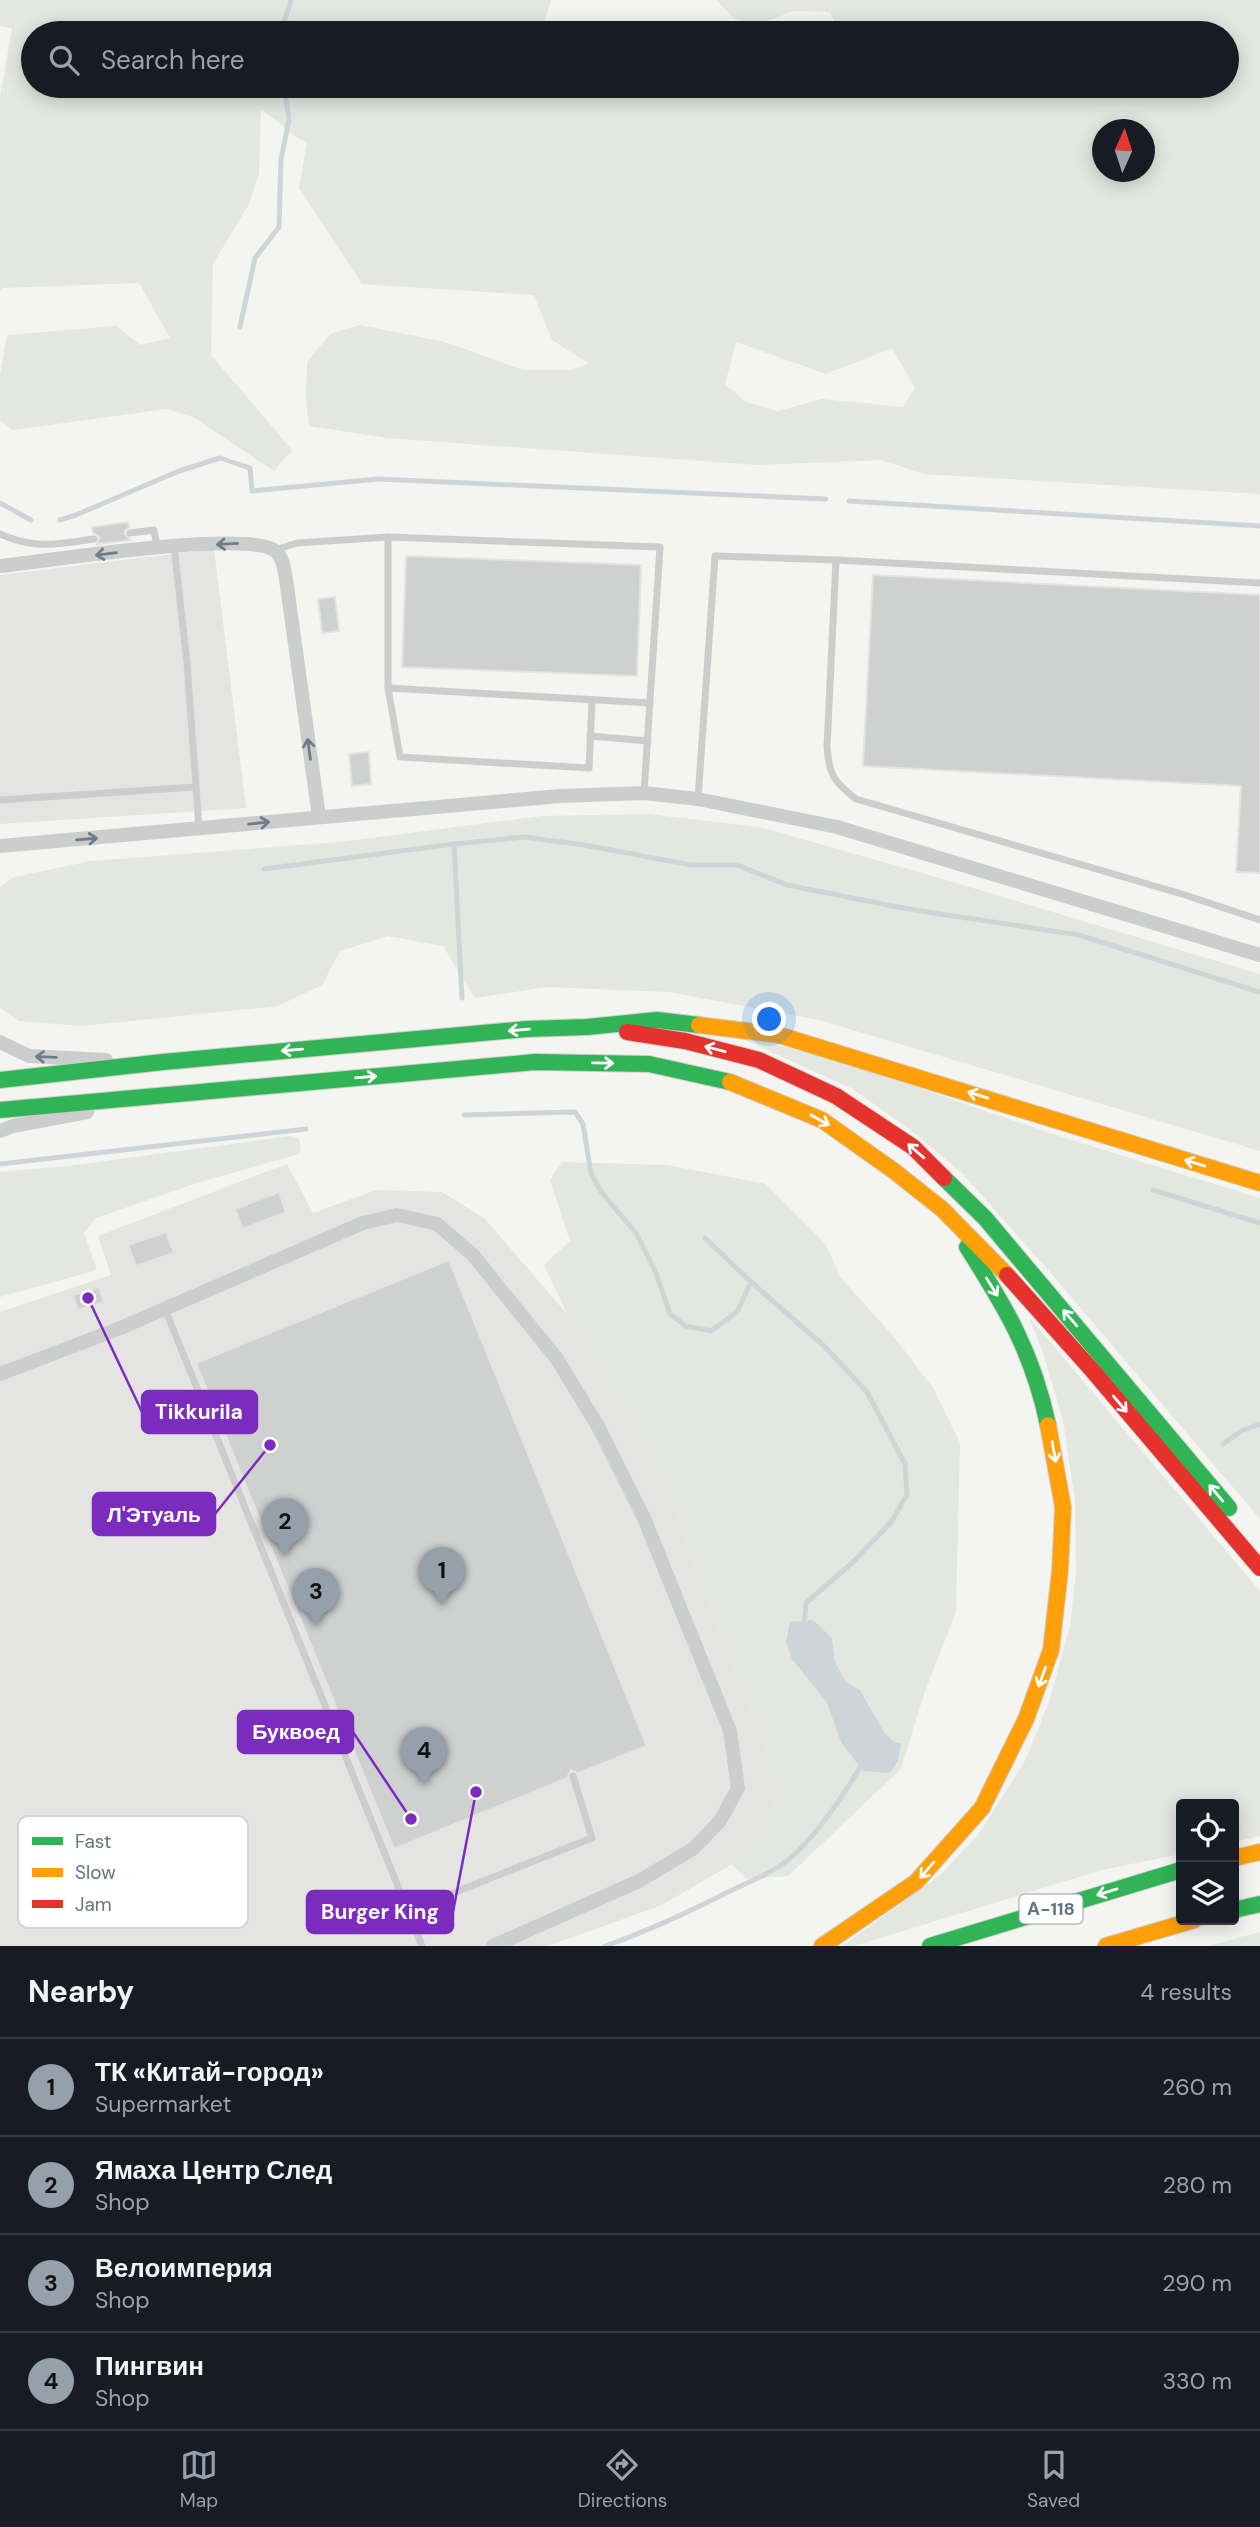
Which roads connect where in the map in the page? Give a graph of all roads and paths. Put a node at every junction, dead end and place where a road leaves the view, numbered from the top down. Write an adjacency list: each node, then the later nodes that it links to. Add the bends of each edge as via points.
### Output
1 (130, 533): 6 (lane, via 155,530)
2 (0, 534): 4 (lane, via 30,545)
3 (388, 537): 7 (lane, via 297,543); 11 (lane); 13 (lane, via 660,547)
4 (94, 539)
5 (174, 546): 6 (street); 7 (street, one-way to 5, via 248,543); 16 (lane)
6 (157, 548): 9 (street, one-way to 9)
7 (274, 550): 20 (street, one-way to 7, via 286,579)
8 (836, 560): 10 (lane); 18 (lane, via 715,556); 25 (lane, via 827,747 829,769 838,785 856,799)
9 (0, 566)
10 (1260, 583)
11 (388, 688): 12 (lane); 14 (lane, via 400,757 589,768)
12 (592, 700): 13 (lane); 14 (lane)
13 (650, 703): 15 (lane)
14 (590, 736): 15 (lane)
15 (648, 741): 17 (lane)
16 (196, 787): 19 (lane); 21 (lane)
17 (644, 793): 18 (street); 20 (street)
18 (698, 799): 26 (street, via 837,827)
19 (0, 800)
20 (318, 817): 21 (street, one-way to 20)
21 (199, 829): 22 (street, one-way to 21)
22 (19, 845): 23 (street); 24 (street)
23 (0, 846)
24 (0, 858)
25 (1260, 920)
26 (1260, 955)
27 (587, 1027): 29 (main road, one-way to 29); 34 (main road, one-way to 27, via 779,1035 657,1020); 38 (main road, one-way to 27, via 985,1218 913,1147 835,1096 759,1060 685,1041)
28 (0, 1042): 29 (street, one-way to 28, via 29,1056)
29 (163, 1062): 30 (main road)
30 (0, 1080)
31 (176, 1095): 32 (main road); 33 (street); 35 (main road, one-way to 35, via 535,1062 649,1064 738,1084 822,1120)
32 (0, 1110)
33 (0, 1131)
34 (1260, 1184)
35 (942, 1209): 39 (main road, one-way to 39, via 1092,1370); 50 (main road, one-way to 50, via 996,1292 1040,1386 1063,1507 1051,1650 1026,1718 982,1808 916,1882)
36 (164, 1309): 37 (street); 46 (lane); 49 (street, via 363,1223 397,1214 437,1224 473,1255 542,1339 599,1428 644,1518 725,1718 738,1788 720,1821 694,1849 639,1881)
37 (0, 1374)
38 (1260, 1545)
39 (1260, 1568)
40 (573, 1776): 46 (lane, via 592,1838)
41 (1260, 1852): 42 (main road)
42 (1239, 1857)
43 (1176, 1872): 51 (main road, А-118, one-way to 51)
44 (1260, 1904): 45 (main road)
45 (1239, 1909)
46 (408, 1912): 48 (lane)
47 (1177, 1925): 52 (main road)
48 (422, 1946)
49 (493, 1946)
50 (822, 1946)
51 (930, 1946)
52 (1106, 1946)

